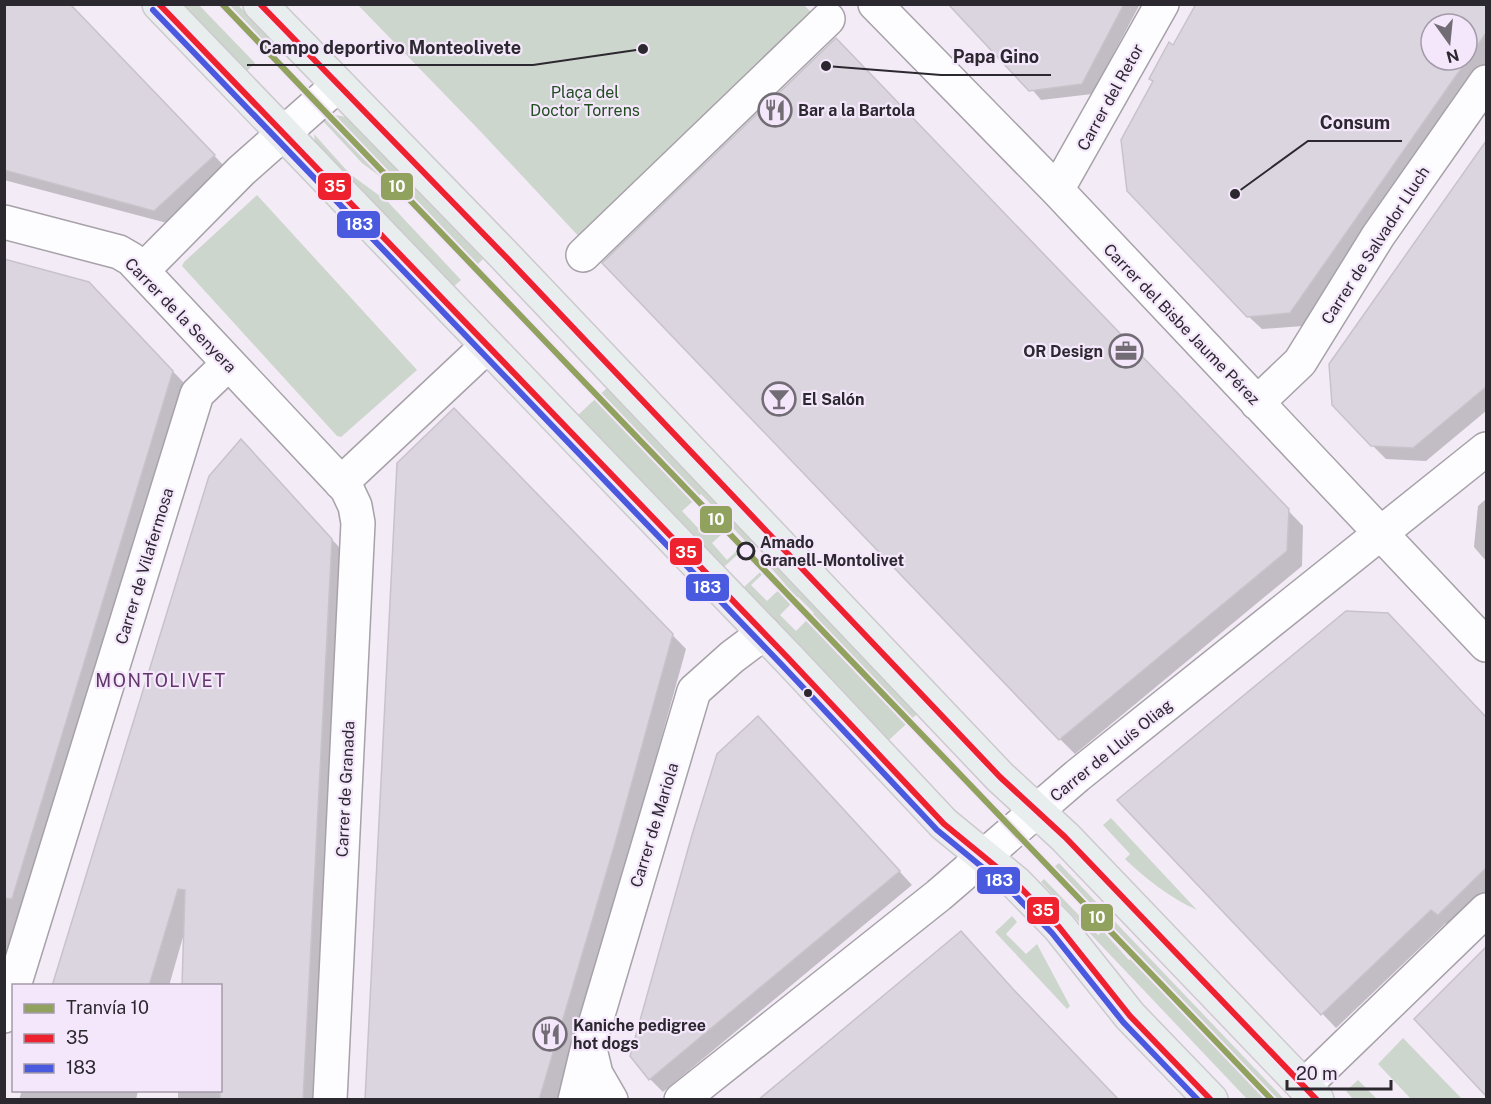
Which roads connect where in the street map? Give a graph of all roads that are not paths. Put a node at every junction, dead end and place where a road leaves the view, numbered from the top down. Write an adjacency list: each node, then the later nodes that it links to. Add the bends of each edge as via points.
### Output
1 (159, 4): 8 (main road)
2 (260, 4): 7 (main road)
3 (1161, 4): 9 (street, Carrer del Retor)
4 (884, 7): 9 (street, Carrer del Bisbe Jaume Pérez)
5 (828, 19): 11 (street)
6 (1486, 82): 15 (street, Carrer de Salvador Lluch, via 1378,236 1300,362)
7 (338, 85): 8 (street); 21 (main road)
8 (281, 133): 12 (street); 13 (main road)
9 (1057, 190): 15 (street, Carrer del Bisbe Jaume Pérez)
10 (4, 222): 12 (street, Carrer de la Senyera, via 119,252)
11 (584, 255)
12 (142, 270): 14 (street, Carrer de la Senyera)
13 (487, 346): 17 (street); 19 (main road)
14 (228, 364): 17 (street, Carrer de la Senyera); 24 (street, Carrer de Vilafermosa, via 197,394)
15 (1257, 403): 18 (street, Carrer del Bisbe Jaume Pérez)
16 (1486, 449): 18 (street, Carrer de Lluís Oliag)
17 (332, 473): 29 (street, Carrer de Granada, via 347,489 358,523)
18 (1383, 534): 20 (street, Carrer del Bisbe Jaume Pérez); 21 (street, Carrer de Lluís Oliag)
19 (764, 633): 22 (main road, via 944,824); 27 (street, Carrer de Mariola, via 694,691)
20 (1486, 645)
21 (1036, 811): 22 (street, Carrer de Lluís Oliag); 28 (main road)
22 (984, 857): 32 (street, Carrer de Lluís Oliag); 33 (main road, via 1059,927 1130,1016)
23 (1486, 910): 28 (street)
24 (15, 984)
25 (12, 992): 26 (street, Carrer de Vilafermosa)
26 (4, 1016)
27 (588, 1045): 30 (street, Carrer de Mariola); 31 (street, via 596,1074)
28 (1311, 1093)
29 (330, 1100)
30 (574, 1100)
31 (611, 1100)
32 (681, 1100)
33 (1211, 1100)

